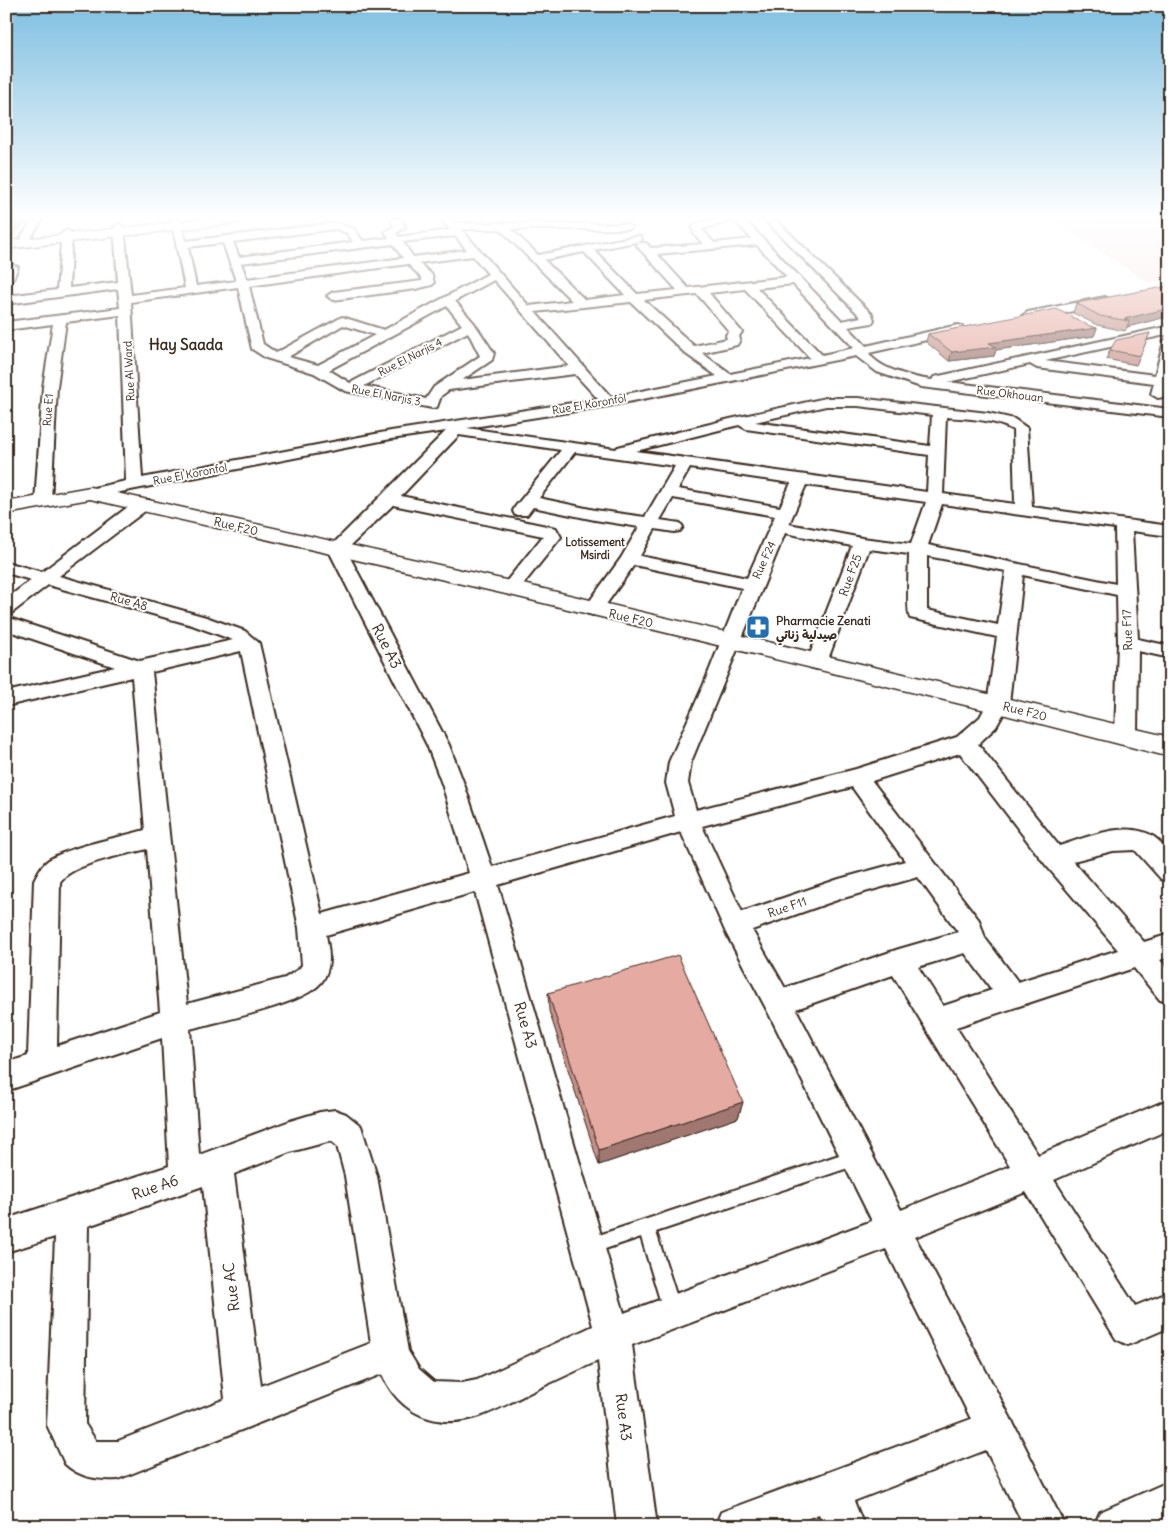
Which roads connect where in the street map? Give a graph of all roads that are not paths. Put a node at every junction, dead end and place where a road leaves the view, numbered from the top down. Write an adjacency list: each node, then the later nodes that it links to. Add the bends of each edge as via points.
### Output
1 (124, 290): 21 (street, Rue Al Ward)
2 (186, 290): 21 (street)
3 (244, 290): 42 (street, Rue El Narjis 3, via 257,346 270,356)
4 (291, 290): 19 (street)
5 (329, 290): 19 (street)
6 (344, 290): 19 (street)
7 (378, 290): 19 (street)
8 (469, 290): 24 (street)
9 (508, 290): 26 (street)
10 (568, 290): 25 (street)
11 (628, 290): 20 (street)
12 (696, 290): 18 (street)
13 (700, 290): 41 (street, via 736,332 732,342)
14 (752, 290): 43 (street)
15 (806, 290): 31 (street, Rue Okhouan)
16 (841, 290): 31 (street, via 868,320)
17 (63, 292): 21 (street); 23 (street)
18 (685, 292): 20 (street)
19 (332, 296): 37 (street); 42 (street)
20 (634, 297): 25 (street); 41 (street)
21 (125, 298): 29 (street); 63 (street, Rue Al Ward)
22 (1122, 298): 27 (street)
23 (6, 300)
24 (450, 301): 33 (street); 37 (street)
25 (581, 303): 26 (street)
26 (525, 310): 45 (street)
27 (1055, 311): 28 (street); 30 (street)
28 (1016, 318)
29 (60, 319): 32 (street); 69 (street, Rue E1, via 48,400)
30 (1070, 319)
31 (840, 325): 40 (street, Rue Okhouan)
32 (6, 326)
33 (470, 326): 50 (street, via 487,357); 51 (street, Rue El Narjis 4)
34 (976, 326): 40 (street, Rue El Koronfol)
35 (1170, 330): 38 (street)
36 (1098, 332): 38 (street)
37 (385, 334): 46 (street)
38 (1136, 337): 39 (street); 44 (street)
39 (1170, 341): 48 (street)
40 (863, 350): 43 (street, Rue El Koronfol); 49 (street, Rue Okhouan, via 862,355 867,361 898,377)
41 (692, 351): 47 (street)
42 (278, 357): 46 (street, Rue El Narjis 3)
43 (819, 360): 47 (street, Rue El Koronfol)
44 (1020, 362): 48 (street); 49 (street)
45 (579, 369): 50 (street); 52 (street)
46 (319, 370): 51 (street, Rue El Narjis 3)
47 (729, 378): 52 (street, Rue El Koronfol)
48 (1160, 380): 55 (street)
49 (921, 383): 55 (street, Rue Okhouan)
50 (444, 387): 53 (street, via 434,396)
51 (350, 388): 53 (street, Rue El Narjis 3)
52 (608, 402): 57 (street, Rue El Koronfol)
53 (432, 404): 57 (street, Rue El Narjis 3)
54 (938, 412): 56 (street, via 842,402); 59 (street); 72 (street, via 1003,420 1020,428)
55 (1163, 412)
56 (730, 423): 59 (street); 60 (street)
57 (453, 428): 58 (street); 63 (street, Rue El Koronfol); 66 (street)
58 (571, 447): 60 (street); 68 (street)
59 (936, 450): 67 (street)
60 (613, 453): 61 (street)
61 (685, 464): 62 (street); 64 (street)
62 (800, 480): 67 (street); 73 (street, Rue F24)
63 (134, 484): 65 (street, Rue El Koronfol)
64 (669, 492): 73 (street); 75 (street)
65 (90, 493): 69 (street, Rue El Koronfol); 70 (street, Rue F20)
66 (388, 499): 74 (street); 80 (street)
67 (935, 499): 72 (street); 81 (street)
68 (529, 501): 74 (street); 75 (street)
69 (42, 502): 71 (street, Rue El Koronfol)
70 (143, 504): 80 (street, Rue F20); 85 (street)
71 (6, 508)
72 (1024, 509): 76 (street)
73 (782, 520): 79 (street); 86 (street, Rue F24)
74 (512, 524): 87 (street, via 552,534)
75 (650, 524): 77 (street); 82 (street)
76 (1124, 524): 78 (street); 88 (street, Rue F17)
77 (674, 527)
78 (1170, 530)
79 (862, 543): 81 (street); 97 (street, Rue F25)
80 (337, 549): 87 (street, Rue F20); 110 (street, Rue A3, via 438,745 454,784)
81 (918, 550): 84 (street); 92 (street, via 917,614)
82 (629, 559): 86 (street); 90 (street)
83 (6, 567): 85 (street, Rue A8)
84 (1015, 568): 88 (street); 92 (street)
85 (46, 578): 89 (street); 94 (street, Rue A8, via 199,621)
86 (753, 585): 93 (street, Rue F24)
87 (510, 588): 90 (street, Rue F20)
88 (1125, 591): 95 (street, Rue F17)
89 (6, 608)
90 (593, 609): 93 (street, Rue F20)
91 (6, 623): 98 (street)
92 (1007, 633): 100 (street)
93 (730, 641): 97 (street, Rue F20); 105 (street, Rue F24, via 680,762 677,783)
94 (249, 642): 98 (street); 112 (street)
95 (1128, 643): 96 (street); 101 (street, Rue F17)
96 (1170, 652)
97 (817, 662): 100 (street, Rue F20)
98 (142, 668): 99 (street); 106 (street)
99 (6, 699)
100 (998, 704): 101 (street, Rue F20); 102 (street, via 988,722)
101 (1126, 735): 103 (street, Rue F20)
102 (965, 744): 104 (street); 107 (street)
103 (1170, 747)
104 (857, 777): 105 (street); 108 (street)
105 (688, 821): 110 (street); 111 (street, Rue F24)
106 (159, 836): 120 (street); 122 (street, via 69,861 54,870 47,880)
107 (1054, 857): 109 (street, via 1134,839 1152,850); 115 (street)
108 (923, 866): 111 (street, Rue F11, via 839,889); 113 (street, via 970,928)
109 (1170, 872)
110 (484, 880): 112 (street); 133 (street, Rue A3)
111 (735, 925): 119 (street, Rue F24)
112 (312, 928): 120 (street, via 316,965 305,983)
113 (971, 940): 116 (street); 118 (street)
114 (1170, 945): 115 (street)
115 (1139, 954): 117 (street); 118 (street)
116 (899, 961): 119 (street); 121 (street)
117 (1170, 991)
118 (1012, 995): 121 (street)
119 (778, 1002): 125 (street, Rue F24)
120 (175, 1020): 122 (street); 128 (street)
121 (936, 1021): 127 (street)
122 (42, 1065): 123 (street)
123 (6, 1077)
124 (1170, 1114): 127 (street)
125 (857, 1156): 130 (lane); 131 (street, Rue F24)
126 (217, 1165): 128 (street, Rue A6); 137 (street, Rue A6, via 301,1132 335,1125 350,1137 362,1176); 138 (street, Rue AC)
127 (1031, 1174): 131 (street); 134 (street, via 1128,1327)
128 (184, 1176): 129 (street, Rue A6)
129 (72, 1216): 132 (street, Rue A6); 138 (street, via 66,1426 74,1446 85,1456 98,1461 118,1460)
130 (646, 1228): 133 (lane); 135 (lane)
131 (894, 1228): 135 (street); 139 (street, Rue F24)
132 (6, 1236)
133 (589, 1247): 136 (street, Rue A3)
134 (1170, 1309)
135 (672, 1312): 136 (street)
136 (614, 1335): 137 (street, via 479,1398 455,1403 432,1401 413,1391 400,1376); 142 (street, Rue A3)
137 (391, 1353): 138 (street)
138 (245, 1409)
139 (996, 1428): 140 (street); 145 (street, Rue F24)
140 (830, 1491): 143 (street); 144 (street)
141 (1170, 1500): 146 (street)
142 (637, 1526)
143 (735, 1526)
144 (844, 1526)
145 (1045, 1526)
146 (1114, 1526)

